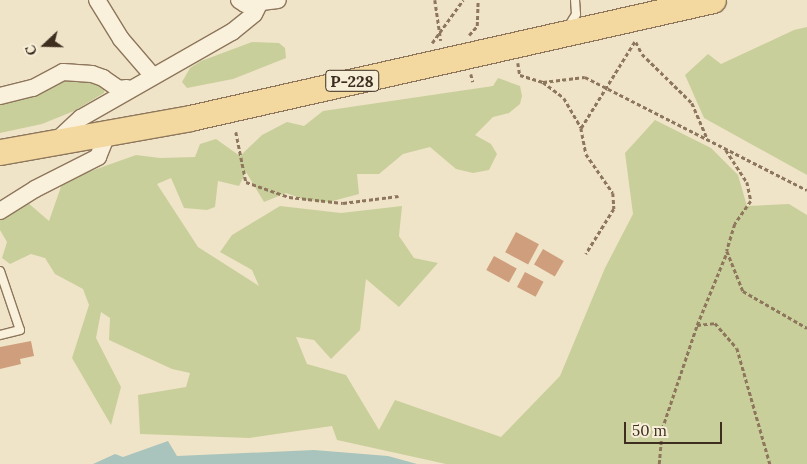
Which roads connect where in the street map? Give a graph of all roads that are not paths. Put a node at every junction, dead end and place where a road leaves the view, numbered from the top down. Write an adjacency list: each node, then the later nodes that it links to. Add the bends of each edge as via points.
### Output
1 (97, 0): 8 (street, via 121,39)
2 (239, 0): 6 (street, via 245,4)
3 (278, 0): 6 (street)
4 (575, 0): 7 (lane, via 576,14)
5 (714, 0): 7 (main road, Р-228, via 635,30)
6 (260, 2): 8 (street, via 254,14 232,32)
7 (565, 33): 11 (main road, Р-228)
8 (152, 75): 9 (street)
9 (127, 88): 10 (street, via 119,89 92,74 63,72 33,88); 12 (street, via 81,118)
10 (0, 96)
11 (107, 135): 12 (main road, Р-228); 14 (street, via 98,157)
12 (53, 144): 13 (main road, Р-228)
13 (0, 152)
14 (0, 211)
15 (0, 271): 16 (lane, via 20,330)
16 (0, 335)

